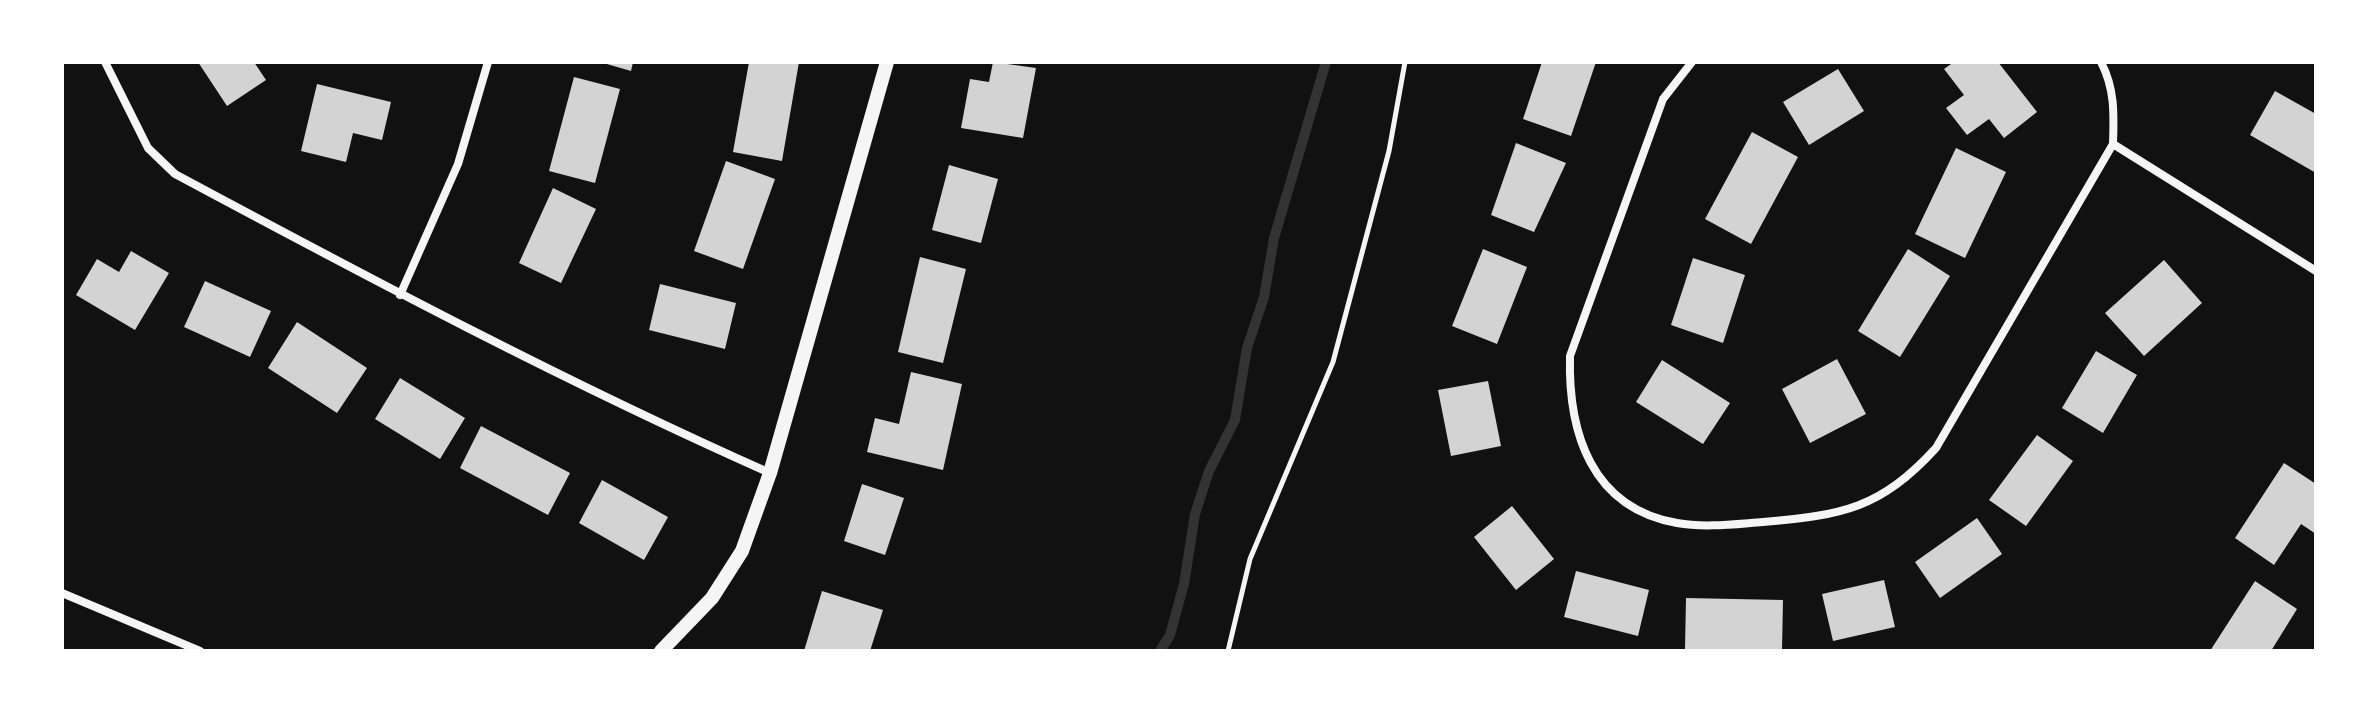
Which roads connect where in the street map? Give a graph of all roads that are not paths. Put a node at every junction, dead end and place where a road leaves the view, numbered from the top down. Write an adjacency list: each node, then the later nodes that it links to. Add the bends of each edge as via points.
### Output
1 (105, 62): 8 (street, via 148,148 175,174)
2 (488, 62): 8 (street, via 458,164)
3 (887, 62): 9 (street)
4 (1692, 62): 6 (street, via 1663,99 1570,356 1569,391 1578,441 1598,477 1633,506 1677,523 1821,517 1860,506 1905,482 1936,448)
5 (2101, 62): 6 (street, via 2114,102)
6 (2113, 144): 7 (street)
7 (2316, 271)
8 (400, 295): 9 (street, via 638,414)
9 (770, 473): 12 (street, via 742,551 712,598)
10 (62, 593): 11 (street)
11 (200, 651)
12 (661, 651)

